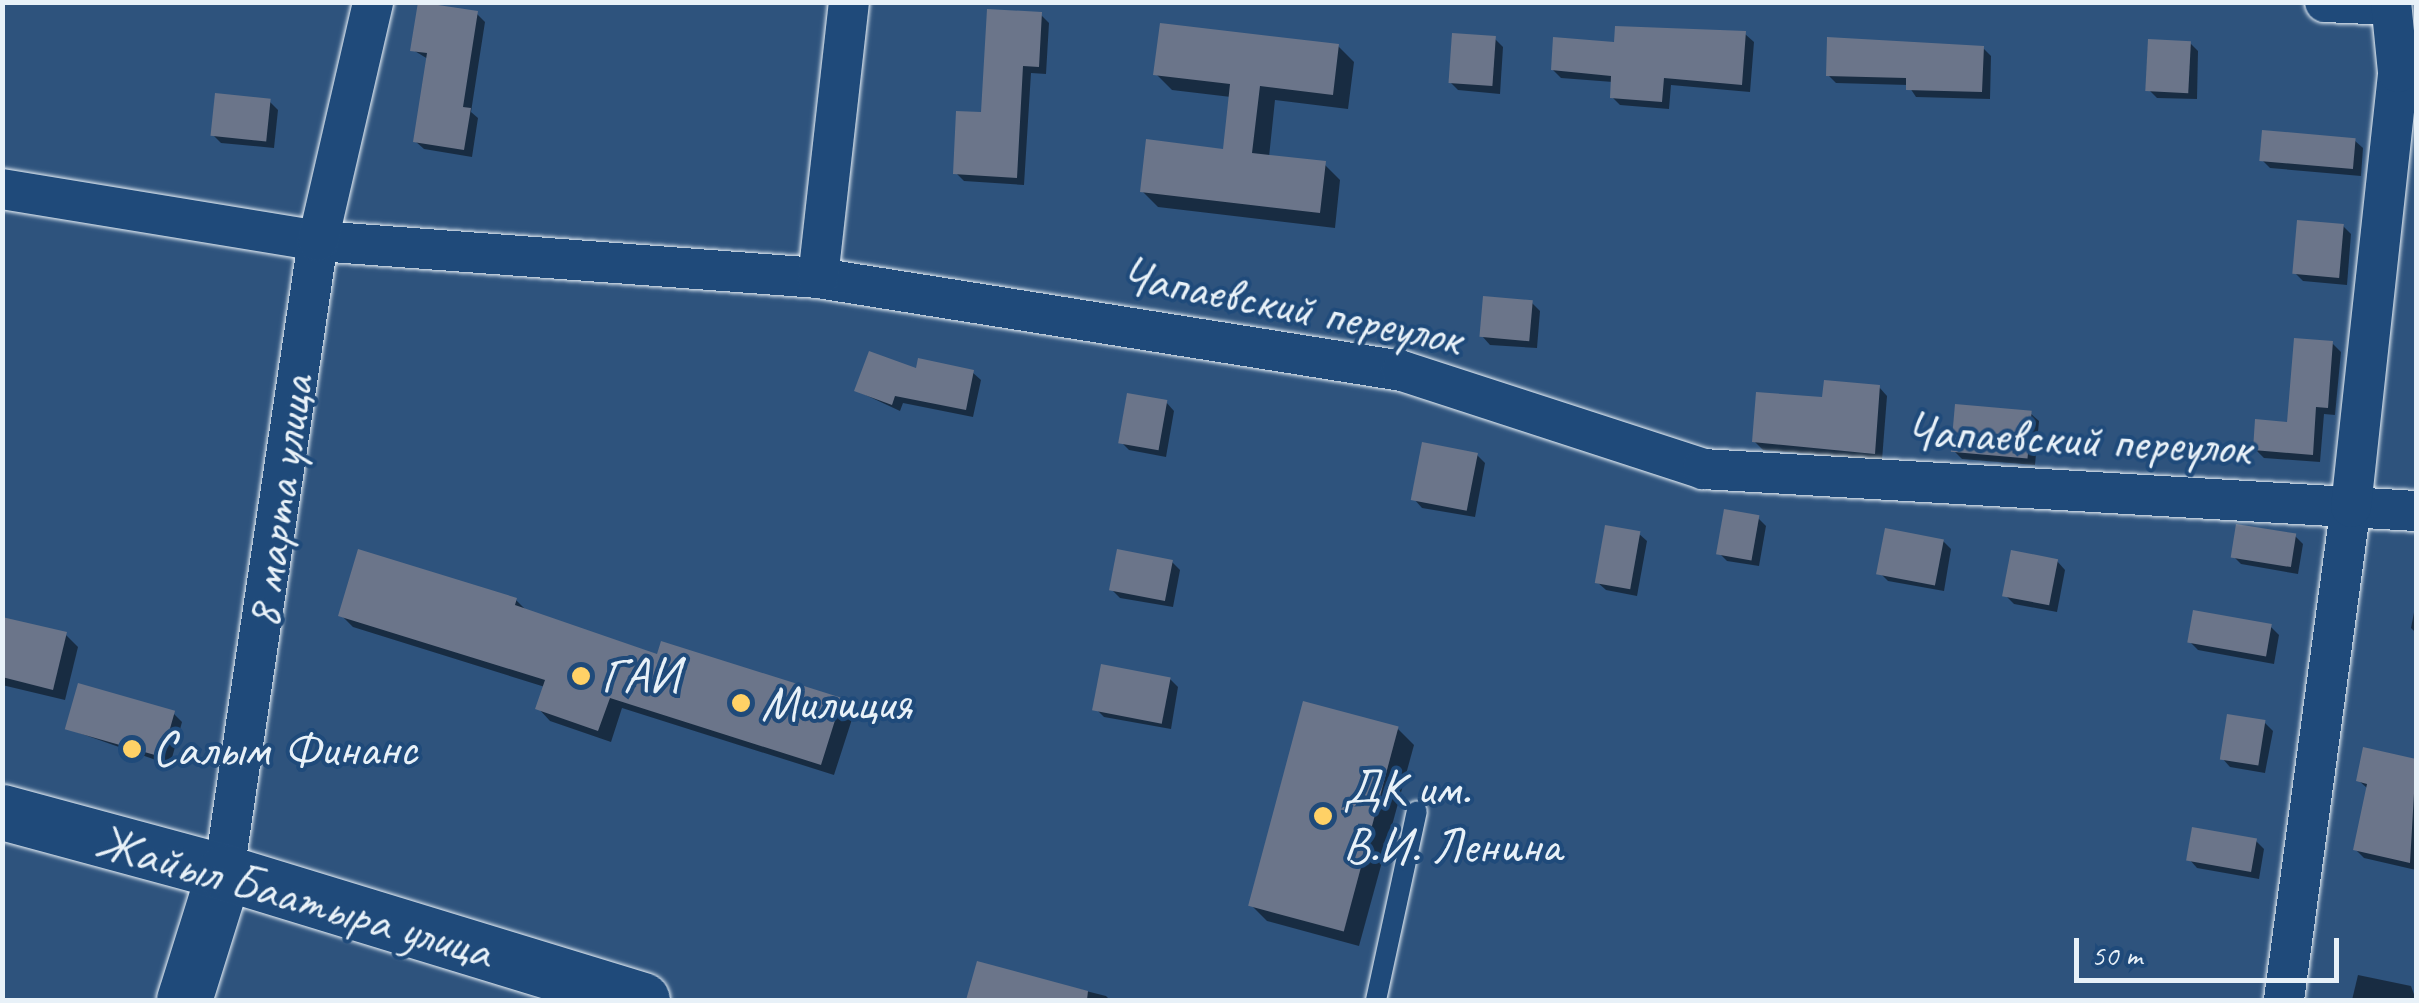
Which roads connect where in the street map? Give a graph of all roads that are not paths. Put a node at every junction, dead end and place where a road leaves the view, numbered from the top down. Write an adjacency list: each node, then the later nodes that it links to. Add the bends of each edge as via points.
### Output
1 (372, 2): 7 (street, 8 марта улица)
2 (849, 2): 8 (street)
3 (2324, 2): 4 (street)
4 (2391, 4): 5 (street)
5 (2407, 73): 9 (street)
6 (2, 189): 7 (street, Чапаевский переулок)
7 (318, 241): 8 (street, Чапаевский переулок); 13 (street, 8 марта улица)
8 (818, 278): 9 (street, Чапаевский переулок, via 1402,371 1703,469)
9 (2351, 508): 10 (street, Чапаевский переулок); 17 (street)
10 (2416, 510)
11 (1417, 811): 16 (lane)
12 (2, 812): 13 (main road, Жайыл Баатыра улица)
13 (224, 872): 14 (main road, 8 марта улица); 15 (main road, Жайыл Баатыра улица)
14 (184, 1000)
15 (642, 1000)
16 (1376, 1000)
17 (2284, 1000)

